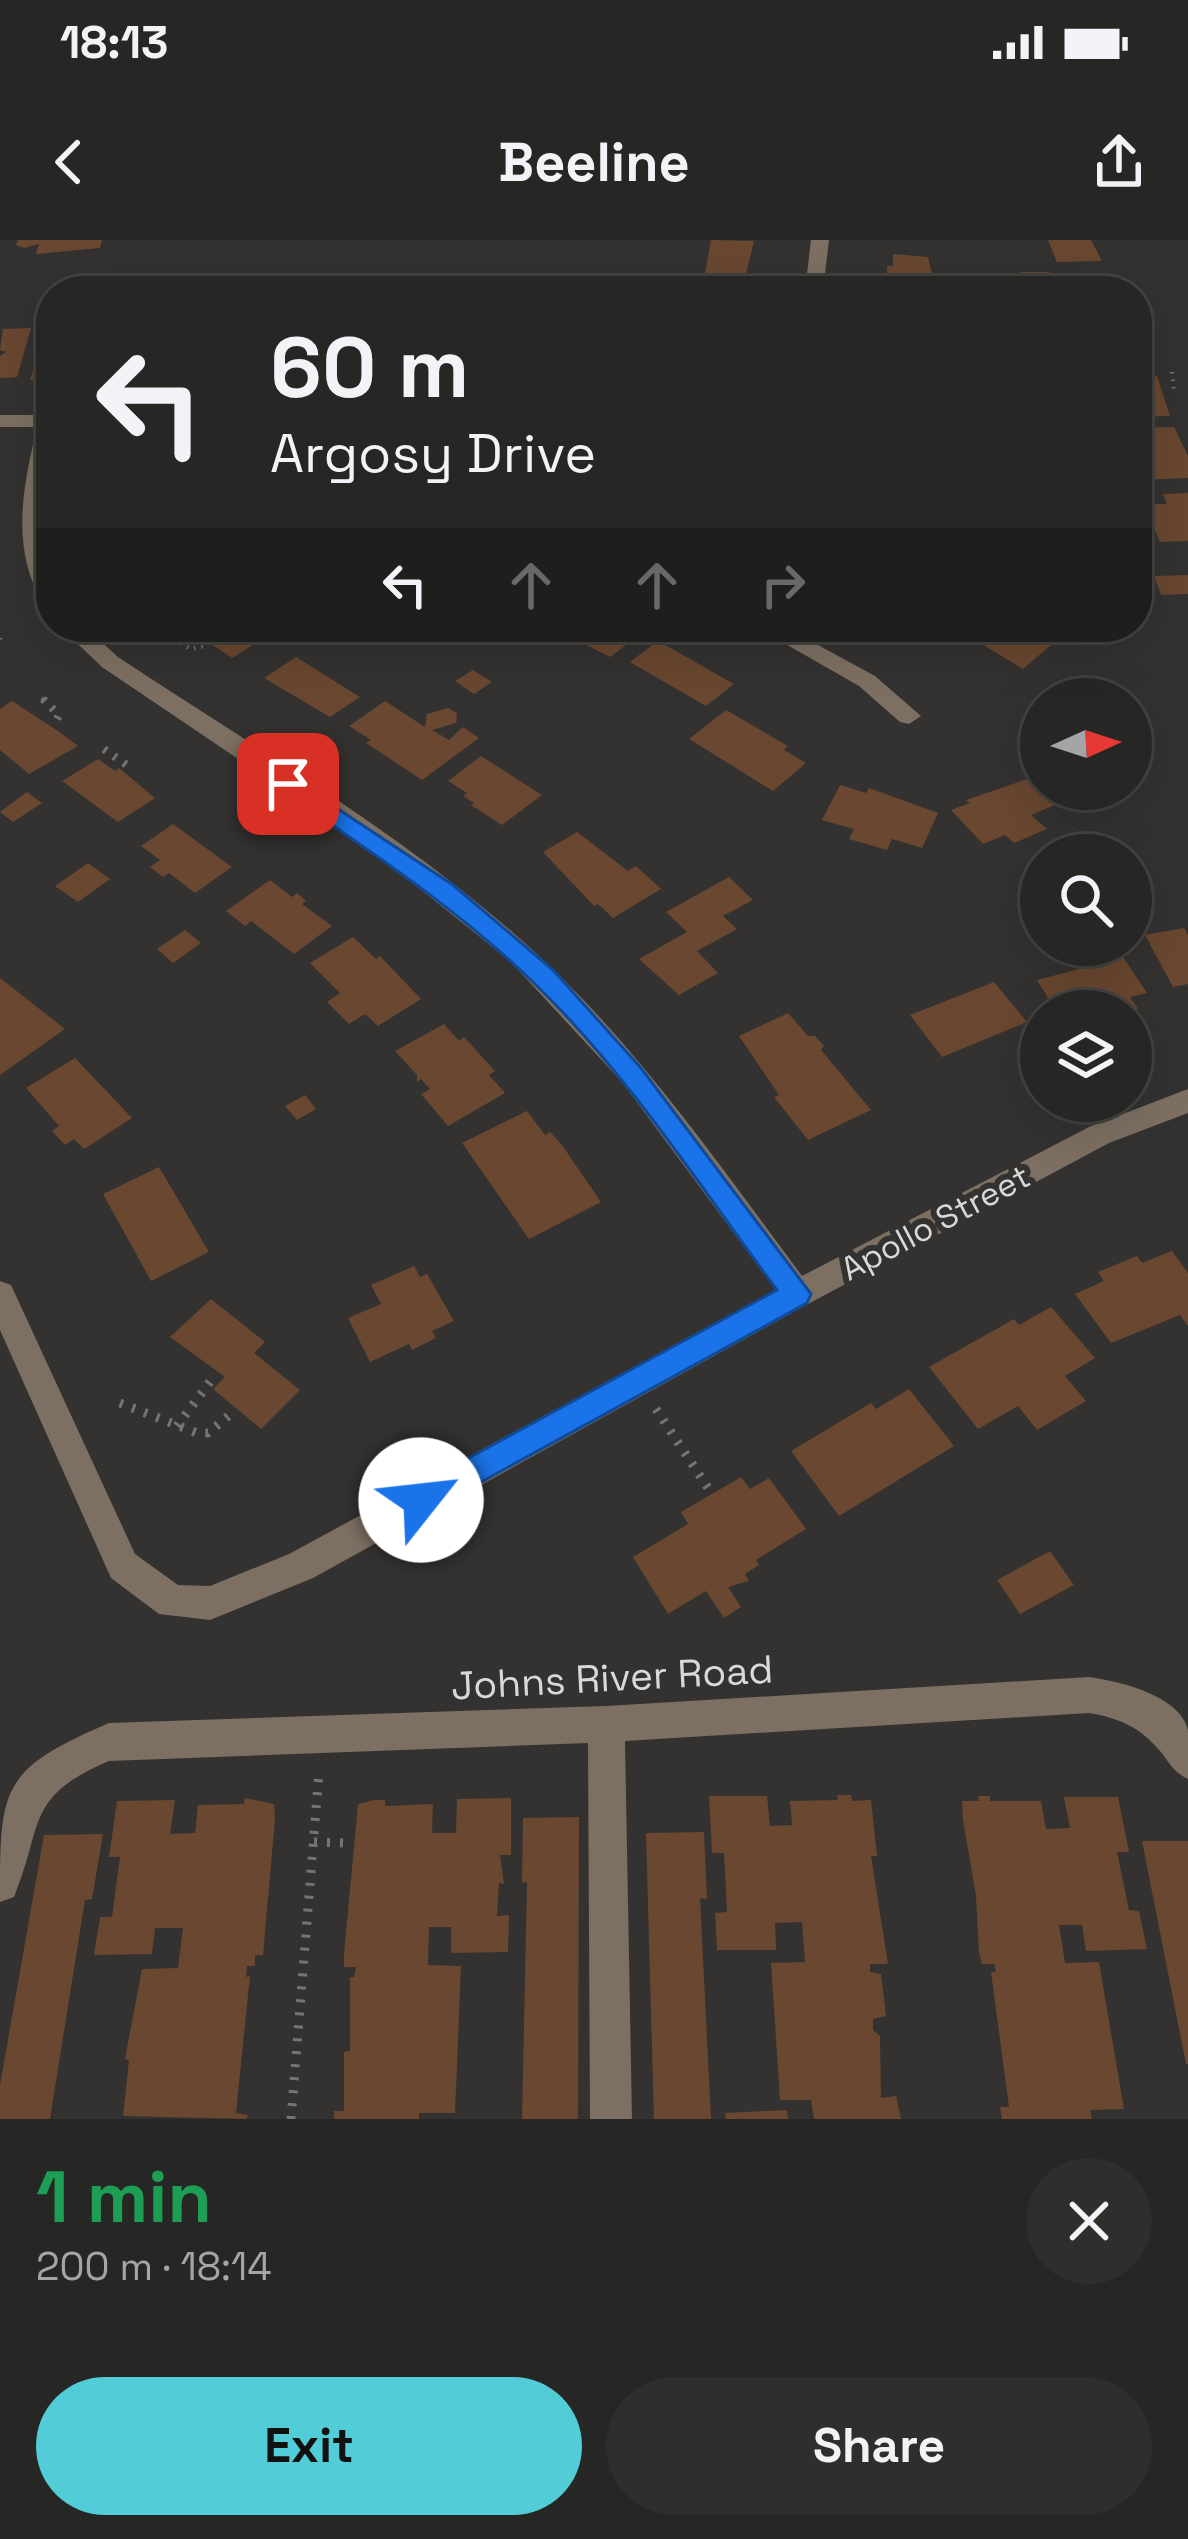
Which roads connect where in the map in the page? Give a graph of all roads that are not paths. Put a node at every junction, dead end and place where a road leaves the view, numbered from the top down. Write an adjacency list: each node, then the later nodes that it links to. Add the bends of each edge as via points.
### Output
1 (820, 240): 2 (street)
2 (816, 276)
3 (36, 421): 4 (street)
4 (0, 422)
5 (36, 490): 6 (street, via 29,524)
6 (36, 559)
7 (88, 642): 11 (street, via 445,891 519,953 622,1063)
8 (795, 642): 9 (street, via 867,681)
9 (909, 716)
10 (1188, 1101): 11 (street, Apollo Street, via 1099,1135)
11 (797, 1294): 12 (street, Apollo Street, via 301,1566 210,1603 172,1602 124,1566)
12 (0, 1295)
13 (606, 1724): 14 (street, Johns River Road, via 1089,1695 1151,1713); 15 (street, Johns River Road, via 109,1742 72,1756 28,1791); 16 (street)
14 (1188, 1760)
15 (0, 1883)
16 (611, 2119)

